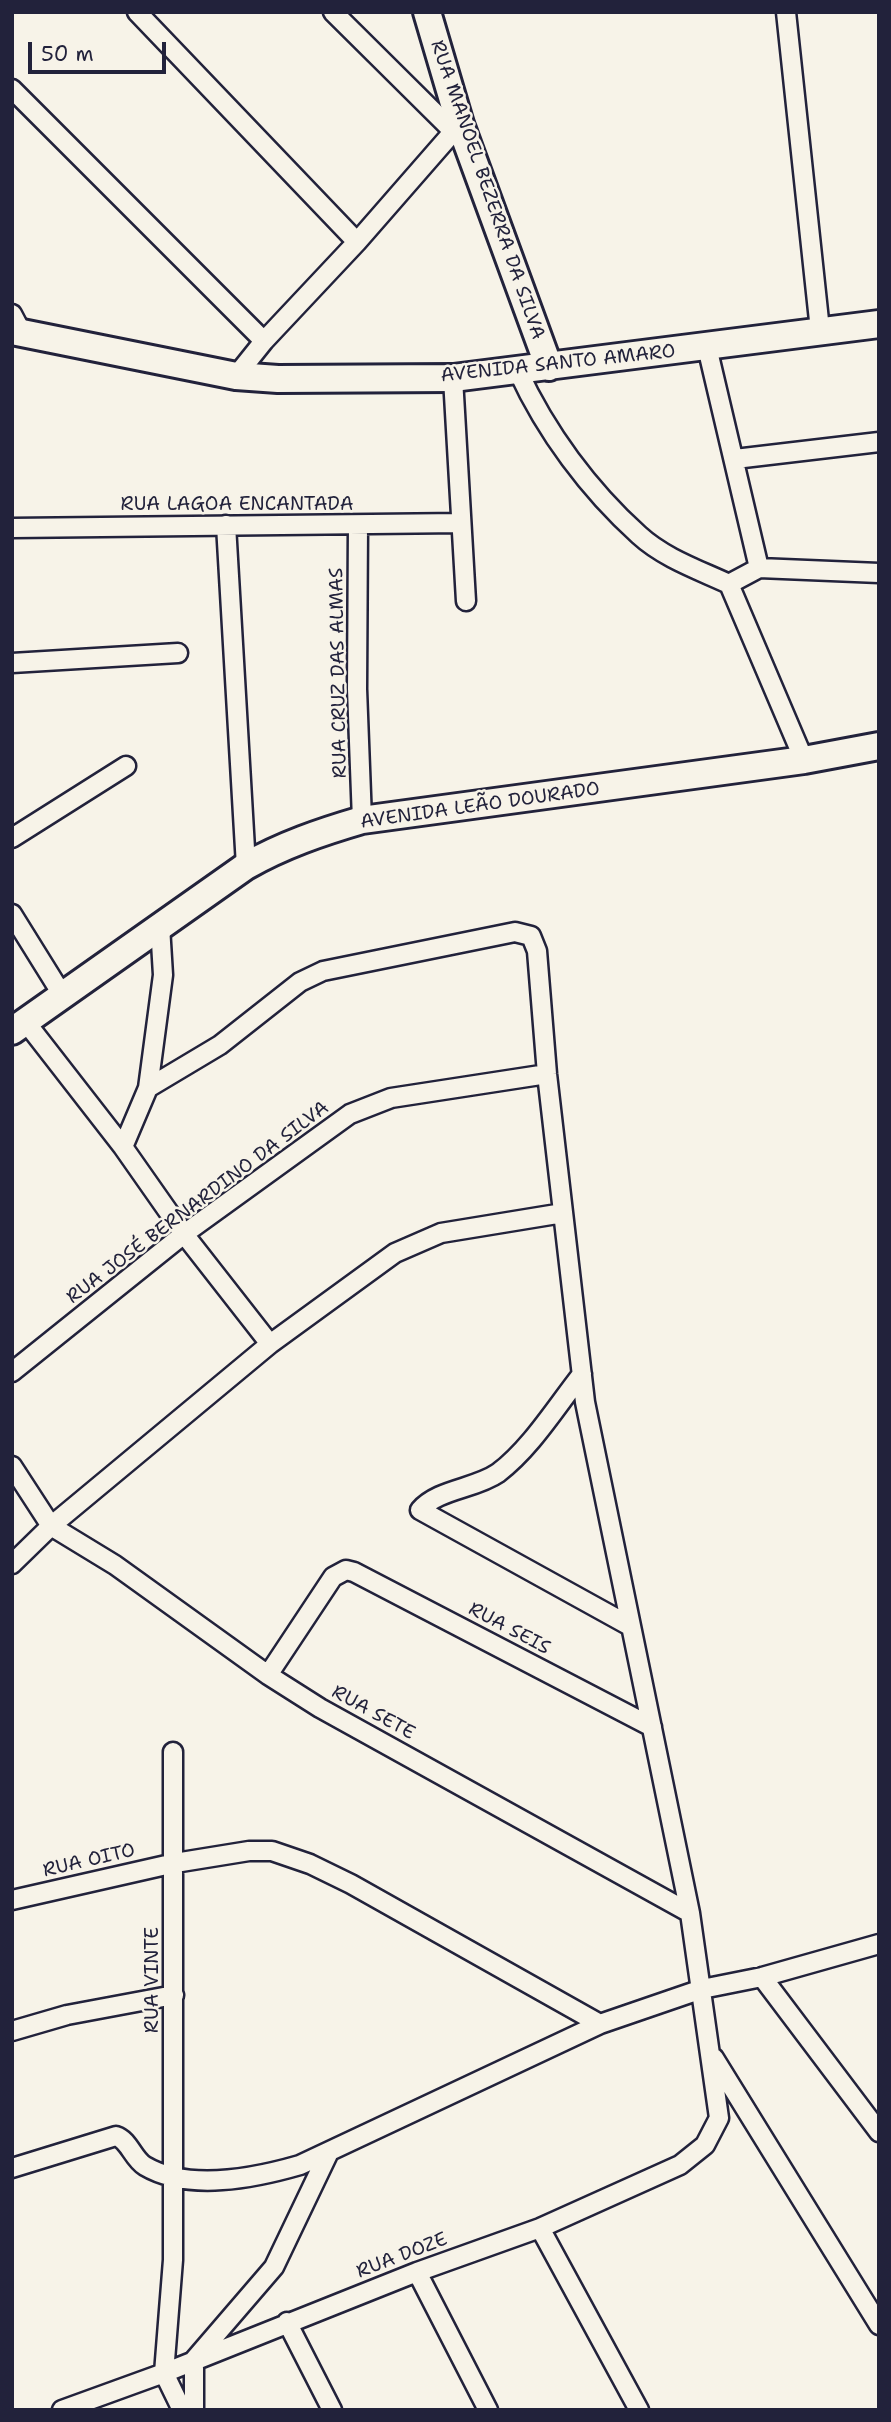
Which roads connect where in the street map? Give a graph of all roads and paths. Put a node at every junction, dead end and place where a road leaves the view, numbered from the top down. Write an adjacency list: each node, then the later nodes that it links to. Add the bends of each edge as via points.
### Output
1 (137, 12): 7 (street)
2 (333, 12): 6 (street)
3 (427, 12): 6 (street, RUA MANOEL BEZERRA DA SILVA)
4 (786, 12): 10 (street)
5 (12, 89): 11 (street)
6 (457, 128): 7 (street); 13 (street, RUA MANOEL BEZERRA DA SILVA)
7 (357, 242): 11 (street)
8 (879, 324): 10 (street, AVENIDA SANTO AMARO)
9 (16, 326): 15 (street, AVENIDA SANTO AMARO)
10 (820, 330): 12 (street, AVENIDA SANTO AMARO)
11 (264, 341): 15 (street)
12 (707, 347): 13 (street, AVENIDA SANTO AMARO); 18 (street)
13 (549, 367): 14 (street, AVENIDA SANTO AMARO)
14 (518, 370): 16 (street, AVENIDA SANTO AMARO); 25 (street, via 544,422 570,458 640,536 682,563)
15 (236, 376): 16 (street, AVENIDA SANTO AMARO)
16 (453, 378): 19 (street)
17 (879, 442): 18 (street)
18 (735, 459): 23 (street)
19 (461, 523): 21 (street, RUA LAGOA ENCANTADA); 26 (street)
20 (226, 525): 21 (street, RUA LAGOA ENCANTADA); 22 (street, RUA LAGOA ENCANTADA); 34 (street)
21 (358, 525): 32 (street, RUA CRUZ DAS ALMAS)
22 (12, 528)
23 (758, 568): 24 (street); 25 (street)
24 (879, 573)
25 (729, 584): 30 (street)
26 (466, 601)
27 (178, 653): 28 (street)
28 (12, 663)
29 (879, 746): 30 (street, AVENIDA LEÃO DOURADO)
30 (804, 760): 32 (street, AVENIDA LEÃO DOURADO)
31 (126, 766): 33 (street)
32 (362, 820): 34 (street, AVENIDA LEÃO DOURADO, via 280,846)
33 (12, 838)
34 (246, 866): 36 (street, AVENIDA LEÃO DOURADO)
35 (12, 914): 37 (street)
36 (160, 926): 37 (street, AVENIDA LEÃO DOURADO); 40 (street, via 163,975)
37 (63, 996): 38 (street, AVENIDA LEÃO DOURADO)
38 (19, 1026): 41 (street)
39 (547, 1074): 40 (street, RUA DOZE, via 536,943 526,933 515,932 323,971 287,991 220,1045); 42 (street, RUA DOZE); 43 (street, RUA JOSÉ BERNARDINO DA SILVA, via 366,1105)
40 (148, 1088): 41 (street)
41 (123, 1147): 43 (street)
42 (563, 1213): 44 (street, via 441,1233 415,1243); 46 (street, RUA DOZE)
43 (184, 1234): 44 (street); 45 (street, RUA JOSÉ BERNARDINO DA SILVA)
44 (270, 1344): 48 (street)
45 (12, 1373)
46 (582, 1374): 50 (street, RUA DOZE); 50 (street, via 527,1444 498,1472 420,1510)
47 (12, 1466): 48 (street)
48 (51, 1526): 49 (street); 51 (street, RUA SETE, via 115,1565)
49 (12, 1563)
50 (630, 1626): 52 (street, RUA DOZE)
51 (268, 1675): 52 (street, RUA SEIS, via 333,1577 346,1570); 56 (street, RUA SETE)
52 (652, 1727): 56 (street, RUA DOZE)
53 (173, 1752): 54 (street, RUA VINTE)
54 (174, 1863): 55 (street, RUA OITO); 60 (street, RUA VINTE); 61 (street, RUA OITO, via 272,1851 310,1864)
55 (12, 1900)
56 (690, 1913): 59 (street, RUA DOZE)
57 (879, 1944): 58 (street)
58 (762, 1977): 59 (street); 64 (street)
59 (702, 1989): 61 (street); 63 (street, RUA DOZE)
60 (174, 1995): 62 (street, via 67,2015); 67 (street, RUA VINTE)
61 (600, 2024): 65 (street)
62 (12, 2031)
63 (709, 2049): 68 (street, RUA DOZE, via 719,2118 705,2145 680,2165); 71 (street)
64 (879, 2132)
65 (329, 2152): 67 (street, via 257,2178); 72 (street, via 274,2267)
66 (12, 2168): 67 (street, via 116,2136 135,2158)
67 (170, 2176): 73 (street, RUA VINTE, via 173,2260)
68 (540, 2228): 69 (street, RUA DOZE); 79 (street)
69 (417, 2272): 70 (street, RUA DOZE); 78 (street)
70 (288, 2322): 72 (street, RUA DOZE); 77 (street)
71 (879, 2325)
72 (194, 2360): 73 (street, RUA DOZE); 76 (street)
73 (164, 2373): 74 (street, RUA DOZE); 75 (street)
74 (62, 2410)
75 (182, 2410)
76 (194, 2410)
77 (332, 2410)
78 (488, 2410)
79 (639, 2410)

